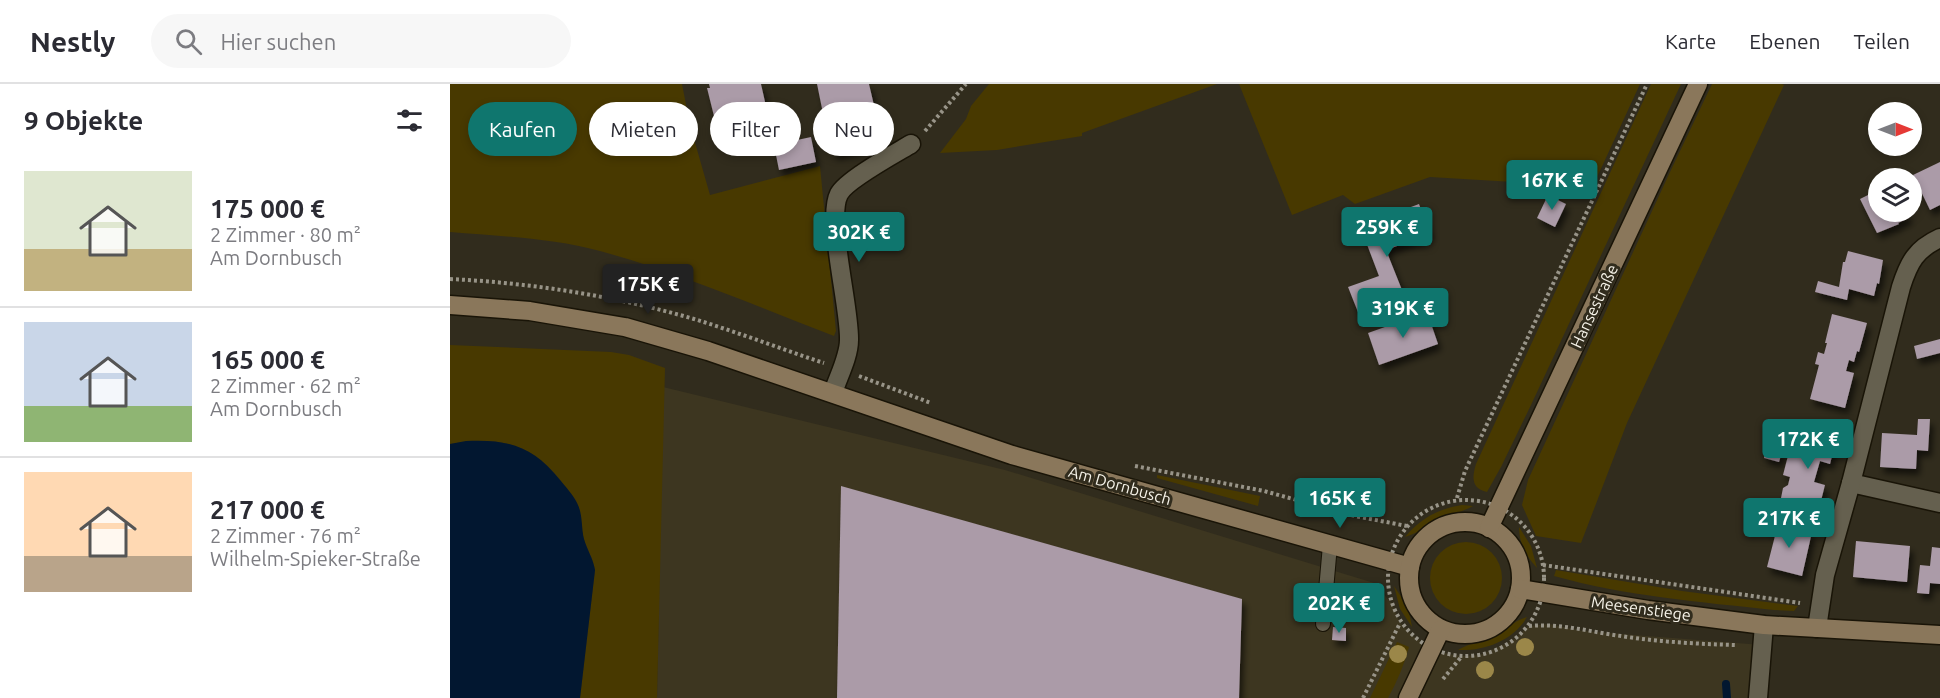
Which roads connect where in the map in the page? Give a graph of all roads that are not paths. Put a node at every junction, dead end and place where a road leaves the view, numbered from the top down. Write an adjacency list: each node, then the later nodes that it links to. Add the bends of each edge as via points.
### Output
1 (1698, 84): 8 (street, Hansestraße)
2 (911, 144): 5 (street, via 850,183 840,192 836,203 849,343)
3 (1940, 238): 6 (street, via 1918,251 1906,268)
4 (450, 305): 5 (street, Am Dornbusch, via 530,311 625,327)
5 (833, 393): 9 (street, Am Dornbusch, via 1012,455)
6 (1851, 483): 7 (street); 14 (street, via 1825,574)
7 (1940, 503)
8 (1489, 528): 10 (street, via 1469,523 1447,525 1422,542); 11 (street, via 1512,549 1519,563)
9 (1330, 545): 10 (street, Am Dornbusch); 12 (lane)
10 (1410, 567): 15 (street, via 1412,597 1419,610)
11 (1520, 589): 13 (street, Meesenstiege); 15 (street, via 1502,620 1488,629 1456,634)
12 (1323, 624)
13 (1764, 626): 14 (street, Meesenstiege); 18 (street)
14 (1817, 628): 16 (street, Meesenstiege)
15 (1441, 629): 17 (street)
16 (1940, 635)
17 (1408, 698)
18 (1758, 698)

